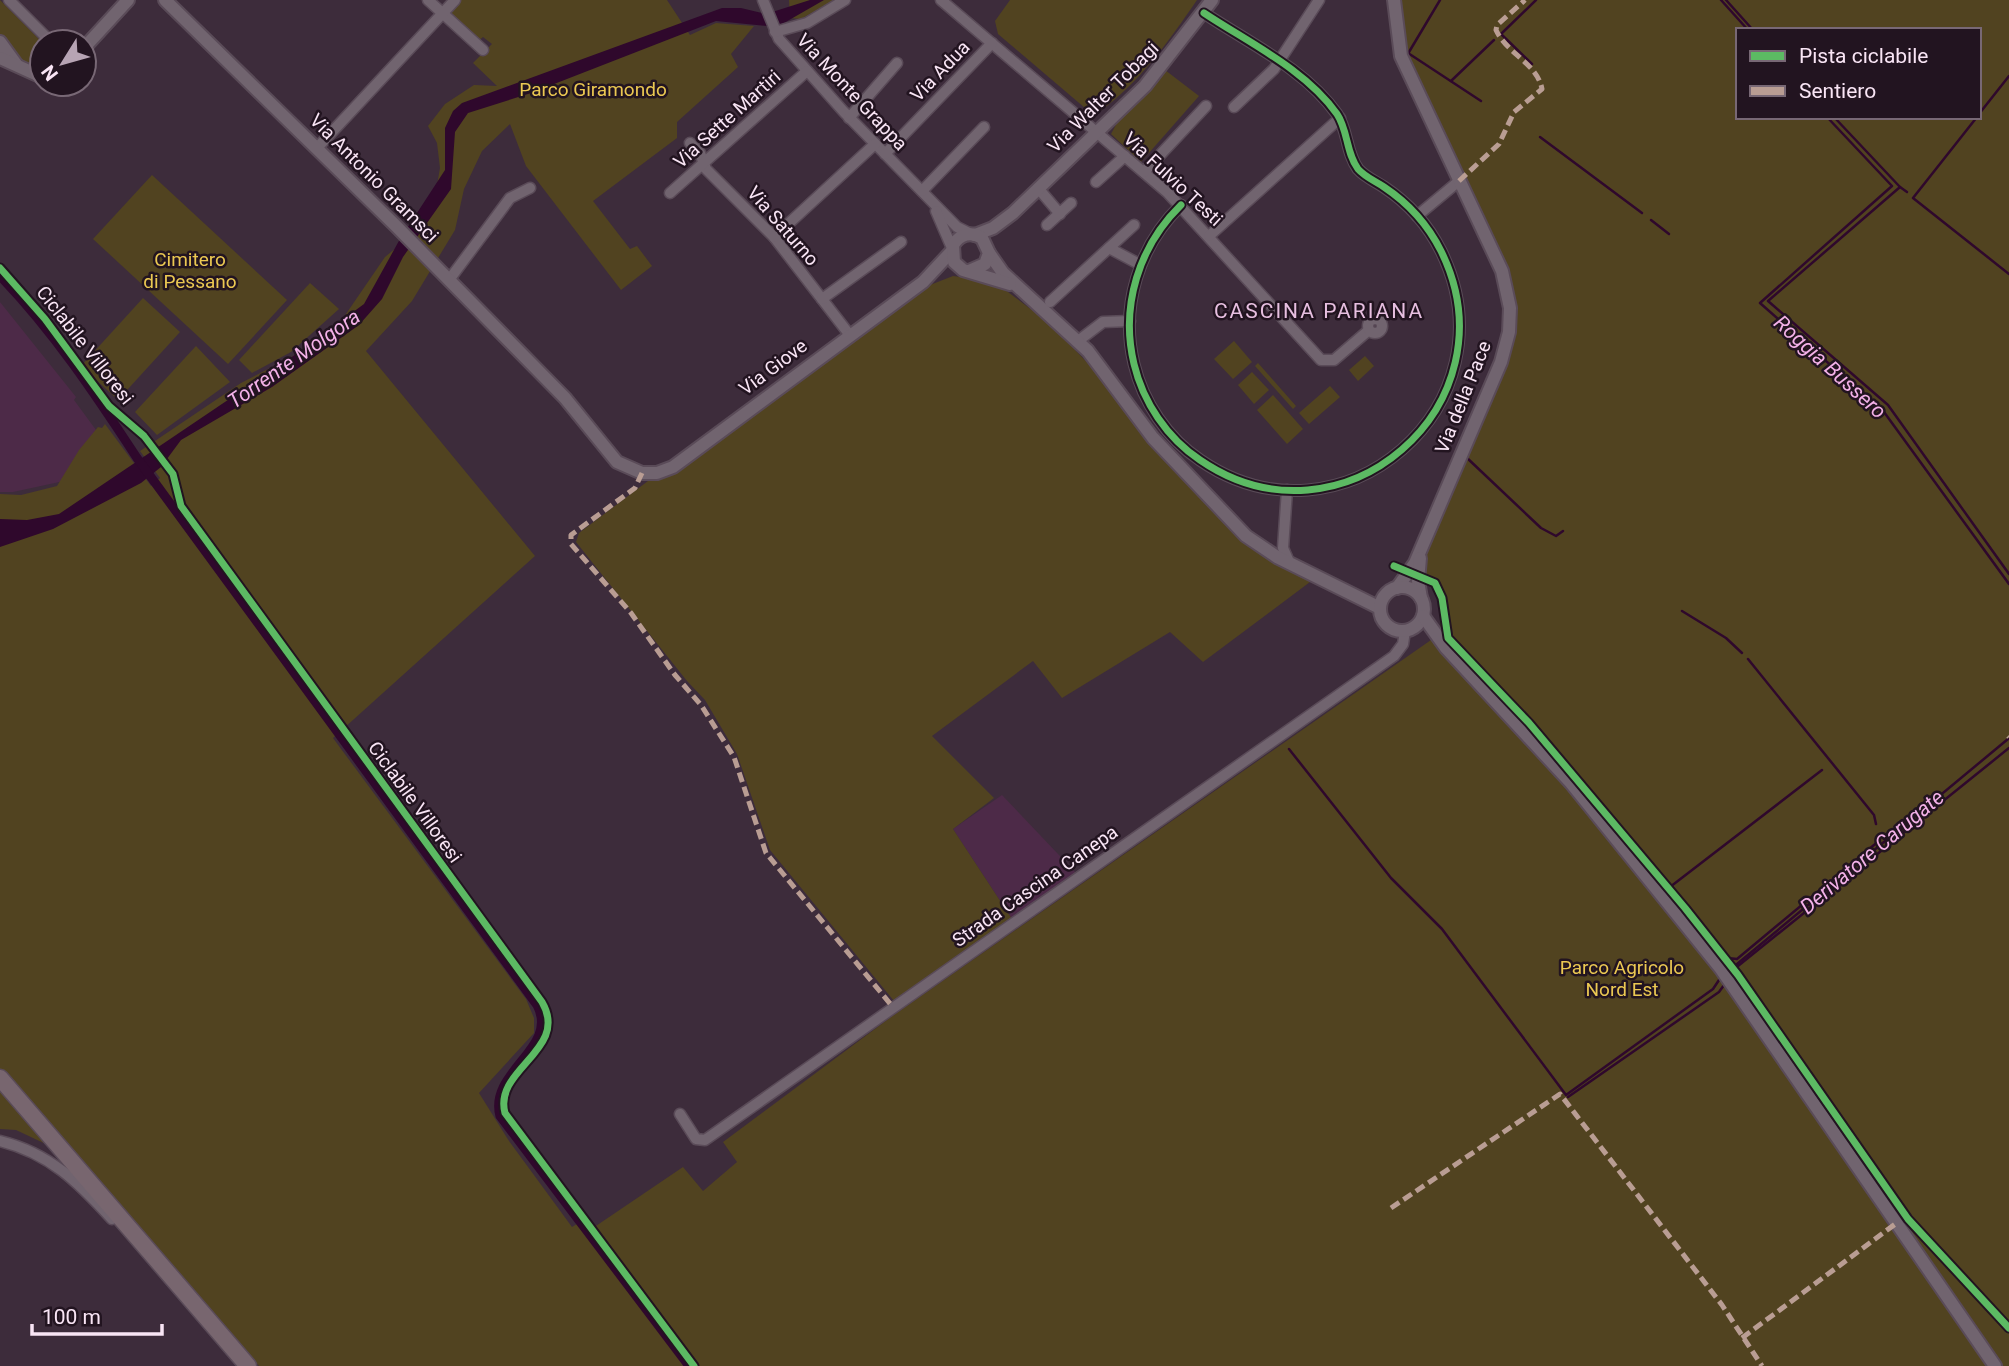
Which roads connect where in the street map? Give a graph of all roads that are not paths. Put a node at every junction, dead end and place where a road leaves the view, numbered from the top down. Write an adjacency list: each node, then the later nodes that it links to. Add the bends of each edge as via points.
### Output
1 (9, 0): 14 (street)
2 (128, 0): 16 (street)
3 (165, 0): 34 (street, Via Antonio Gramsci)
4 (428, 0): 12 (street)
5 (455, 0): 12 (street)
6 (845, 0): 15 (street, via 811,21)
7 (941, 0): 18 (street, Via Fulvio Testi)
8 (1212, 0): 13 (street, Via Walter Tobagi)
9 (1319, 0): 21 (street)
10 (1394, 0): 39 (street, Via della Pace, via 1400,52)
11 (764, 4): 15 (street, Via Monte Grappa)
12 (443, 13): 19 (street); 34 (street)
13 (1204, 13): 21 (street); 31 (street, Via Walter Tobagi, via 1161,68)
14 (37, 28)
15 (775, 32): 25 (street, Via Monte Grappa)
16 (98, 33)
17 (0, 42): 23 (street)
18 (992, 43): 31 (street, Via Fulvio Testi); 35 (street, Via Adua)
19 (483, 50)
20 (0, 58): 23 (street)
21 (1279, 62): 27 (street); 29 (street, via 1312,85)
22 (897, 63): 28 (street)
23 (17, 64): 24 (street)
24 (28, 70)
25 (807, 71): 28 (street, Via Monte Grappa); 37 (street, Via Sette Martiri)
26 (1206, 106): 38 (street)
27 (1234, 107)
28 (849, 118): 33 (street, Via Monte Grappa)
29 (1339, 118): 49 (street, via 1358,169); 53 (street)
30 (984, 127): 44 (street)
31 (1097, 132): 36 (street, Via Fulvio Testi); 42 (street, Via Walter Tobagi)
32 (690, 143): 37 (street, Via Saturno, via 700,153)
33 (876, 144): 35 (street, Via Monte Grappa); 54 (street)
34 (317, 148): 61 (street, Via Antonio Gramsci)
35 (885, 154): 44 (street, Via Monte Grappa)
36 (1125, 156): 38 (street, Via Fulvio Testi); 40 (street)
37 (703, 166): 43 (street, Via Sette Martiri); 54 (street, Via Saturno)
38 (1144, 172): 46 (street, Via Fulvio Testi)
39 (1459, 181): 49 (street); 72 (street, Via della Pace, via 1502,271 1510,324 1501,362)
40 (1096, 183)
41 (530, 187): 61 (street, via 510,198)
42 (1038, 188): 47 (street, Via Walter Tobagi); 48 (street)
43 (670, 193)
44 (926, 194): 52 (street, Via Monte Grappa, via 957,227); 57 (street, Via Monte Grappa)
45 (1071, 203): 48 (street)
46 (1181, 205): 53 (street, Via Fulvio Testi); 59 (street, via 1155,237)
47 (1013, 213): 52 (street, Via Walter Tobagi, via 993,228); 58 (street, Via Walter Tobagi)
48 (1059, 214): 50 (street)
49 (1417, 216): 71 (street, via 1441,251 1457,300 1458,350 1445,394 1420,433 1381,466 1341,484)
50 (1047, 225)
51 (1134, 225): 56 (street)
52 (974, 234): 57 (street, via 961,236); 58 (street)
53 (1209, 236): 67 (street, Via Fulvio Testi, via 1321,360 1335,360)
54 (774, 237): 64 (street, Via Saturno)
55 (901, 242): 64 (street)
56 (1109, 248): 59 (street); 65 (street)
57 (952, 250): 60 (street, via 954,262); 62 (street, Via Giove)
58 (988, 250): 60 (street, via 985,264); 63 (street)
59 (1141, 265): 66 (street)
60 (965, 271): 62 (street, Via Giove); 63 (street)
61 (449, 280): 70 (street, Via Antonio Gramsci, via 579,413 617,462)
62 (923, 282): 68 (street, Via Giove)
63 (1022, 290): 69 (street)
64 (822, 299): 68 (street, Via Saturno)
65 (1050, 302)
66 (1130, 321): 69 (street, via 1103,322); 71 (street, via 1138,378 1172,435 1221,473 1260,487)
67 (1369, 330)
68 (849, 334): 70 (street, Via Giove, via 673,467)
69 (1078, 341): 73 (street, via 1153,438 1196,484 1250,540)
70 (642, 473)
71 (1287, 490): 73 (street, via 1283,548)
72 (1421, 548): 74 (street, Via della Pace, via 1410,571); 76 (street, Via della Pace)
73 (1290, 564): 75 (street)
74 (1392, 590): 75 (street); 76 (street, via 1413,590); 77 (street)
75 (1349, 592): 77 (street)
76 (1421, 598): 78 (street)
77 (1380, 608): 79 (street, via 1386,625)
78 (1423, 616): 79 (street); 80 (street)
79 (1408, 630): 80 (street); 82 (street, Strada Cascina Canepa, via 1394,656 705,1140 696,1139)
80 (1446, 648): 86 (street, via 1532,737 1721,969)
81 (0, 1078): 84 (main road)
82 (680, 1114)
83 (0, 1141): 84 (street, via 66,1171 133,1243)
84 (150, 1253): 85 (main road)
85 (248, 1366)
86 (1995, 1366)

